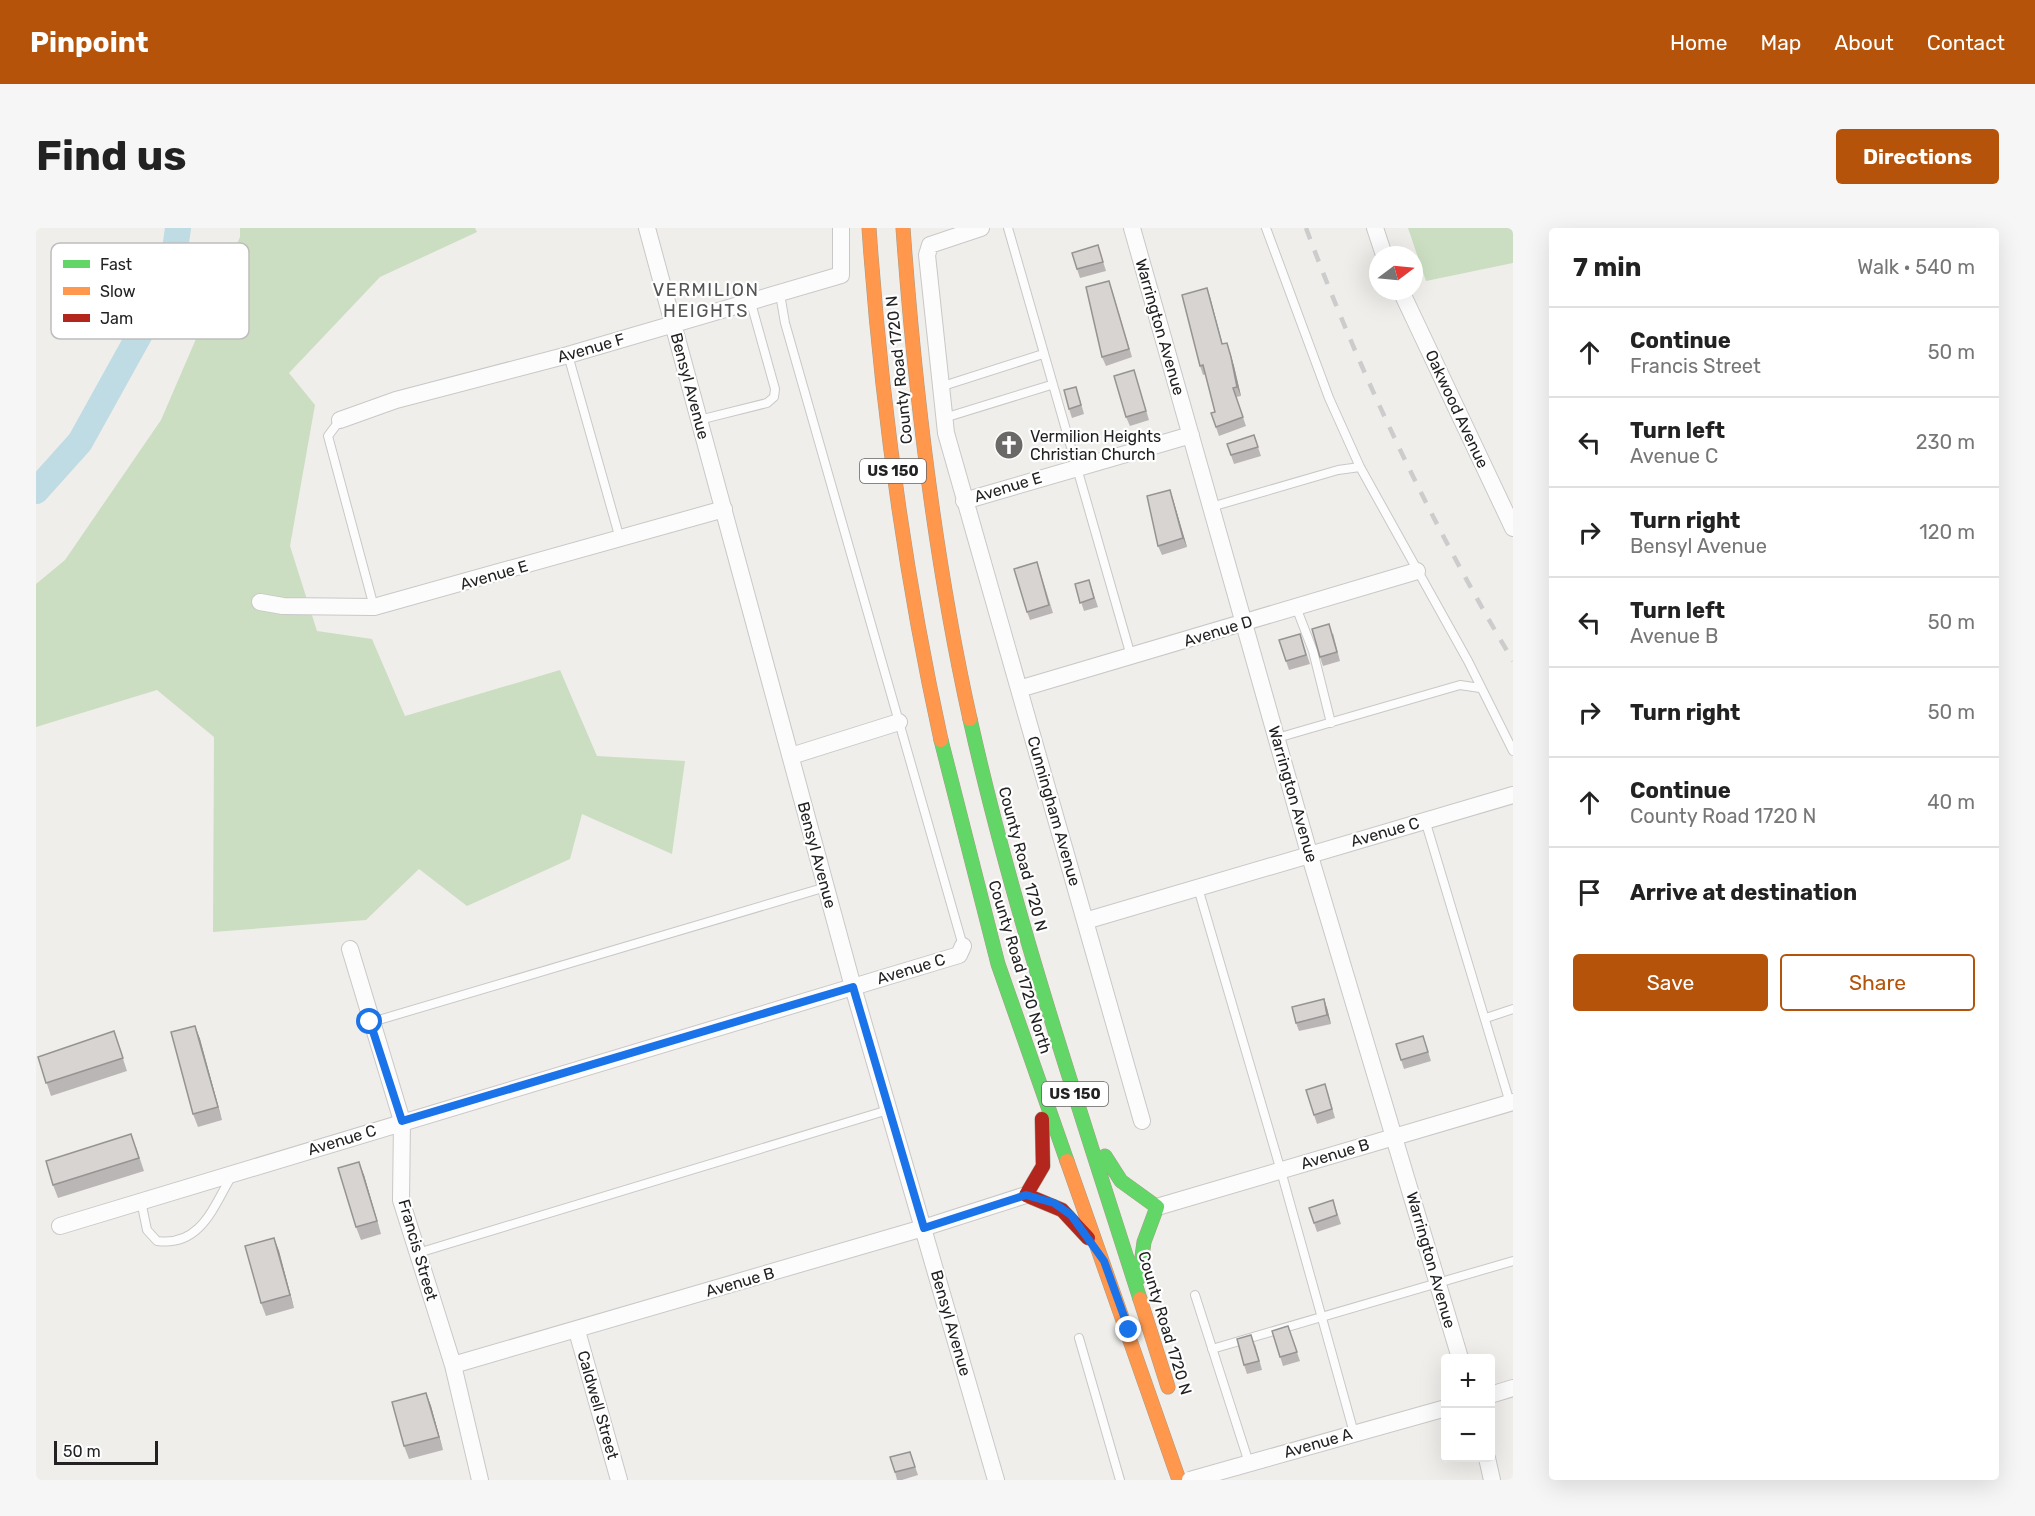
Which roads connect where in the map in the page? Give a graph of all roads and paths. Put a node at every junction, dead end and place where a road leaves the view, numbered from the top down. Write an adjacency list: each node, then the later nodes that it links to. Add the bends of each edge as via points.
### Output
1 (647, 228): 14 (street, Bensyl Avenue)
2 (841, 228): 11 (street, Avenue F, via 842,275)
3 (869, 228): 38 (main road, County Road 1720 N / US 150, via 883,402 916,623)
4 (903, 228): 58 (main road, County Road 1720 N / US 150, via 927,483 951,632 987,793)
5 (981, 228): 18 (street, via 930,245 927,255)
6 (1008, 228): 15 (lane)
7 (1132, 228): 22 (street, Warrington Avenue)
8 (1266, 228): 24 (lane, via 1329,398)
9 (1375, 228): 10 (street)
10 (1381, 246)
11 (780, 294): 13 (street, Avenue F); 39 (lane)
12 (1405, 300): 28 (street, Oakwood Avenue)
13 (750, 303): 14 (street, Avenue F); 21 (lane, via 774,397 766,403)
14 (673, 325): 16 (street, Avenue F); 21 (street, Bensyl Avenue)
15 (1043, 354): 17 (lane); 18 (lane)
16 (568, 355): 20 (street, Avenue F, via 396,400); 29 (lane)
17 (1051, 385): 19 (lane); 23 (lane)
18 (940, 387): 19 (street)
19 (944, 418): 25 (street)
20 (340, 420): 33 (lane, via 328,435)
21 (699, 420): 27 (street, Bensyl Avenue)
22 (1191, 435): 23 (street, Avenue E); 26 (street, Warrington Avenue)
23 (1075, 467): 25 (street, Avenue E); 35 (lane)
24 (1360, 467): 26 (lane); 30 (lane)
25 (964, 501): 37 (street, Cunningham Avenue)
26 (1211, 507): 34 (street, Warrington Avenue)
27 (723, 508): 29 (street, Avenue E); 43 (street, Bensyl Avenue)
28 (1513, 528)
29 (620, 539): 33 (street, Avenue E)
30 (1417, 571): 32 (street, Avenue D); 36 (lane)
31 (260, 602): 33 (street, Avenue E)
32 (1296, 607): 34 (street, Avenue D); 40 (lane, via 1316,659)
33 (374, 608)
34 (1244, 623): 35 (street, Avenue D); 41 (street, Warrington Avenue)
35 (1131, 657): 37 (street, Avenue D)
36 (1480, 688): 40 (lane, via 1460,685); 42 (lane)
37 (1018, 689): 49 (street, Cunningham Avenue)
38 (934, 711): 56 (main road, County Road 1720 North / US 150, via 999,966)
39 (899, 722): 43 (street); 50 (lane)
40 (1331, 723): 41 (lane)
41 (1277, 738): 46 (street, Warrington Avenue)
42 (1513, 751)
43 (790, 756): 47 (street, Bensyl Avenue)
44 (1513, 795): 45 (street, Avenue C)
45 (1425, 820): 46 (street, Avenue C); 54 (lane)
46 (1309, 853): 48 (street, Avenue C); 62 (street, Warrington Avenue)
47 (826, 887): 52 (street, Bensyl Avenue); 55 (lane)
48 (1198, 888): 49 (street, Avenue C); 63 (lane)
49 (1085, 921): 61 (street, Cunningham Avenue)
50 (963, 946): 52 (street, Avenue C, via 959,955)
51 (350, 949): 55 (street, Francis Street)
52 (853, 987): 59 (street, Bensyl Avenue); 60 (street, Avenue C)
53 (1513, 1009): 54 (lane)
54 (1486, 1018): 57 (lane)
55 (370, 1022): 60 (street, Francis Street)
56 (1039, 1086): 65 (main road, via 1045,1154 1043,1166); 71 (main road, County Road 1720 North / US 150)
57 (1511, 1102): 62 (street, Avenue B)
58 (1078, 1104): 67 (main road, via 1116,1178 1132,1193); 75 (main road, County Road 1720 N / US 150)
59 (888, 1110): 69 (street, Bensyl Avenue); 70 (lane)
60 (402, 1121): 64 (street, Avenue C); 70 (street, Francis Street, via 401,1200)
61 (1142, 1121)
62 (1394, 1136): 63 (street, Avenue B); 73 (street, Warrington Avenue)
63 (1281, 1171): 67 (street, Avenue B); 76 (lane)
64 (232, 1174): 66 (street, Avenue C); 66 (lane, via 197,1231 182,1241 157,1241 147,1230)
65 (1026, 1195): 69 (street, Avenue B); 71 (main road, via 1054,1203 1071,1215)
66 (141, 1201): 68 (street, Avenue C)
67 (1157, 1207): 75 (main road, via 1139,1259)
68 (60, 1226)
69 (924, 1228): 77 (street, Avenue B); 92 (street, Bensyl Avenue)
70 (418, 1254): 81 (street, Francis Street)
71 (1104, 1261): 94 (main road, County Road 1720 N / US 150)
72 (1513, 1261): 73 (lane)
73 (1438, 1284): 76 (lane); 80 (street, Warrington Avenue)
74 (1195, 1295): 79 (lane)
75 (1139, 1298): 84 (main road, County Road 1720 N / US 150)
76 (1323, 1316): 79 (lane); 86 (lane)
77 (577, 1331): 81 (street, Avenue B); 91 (street, Caldwell Street)
78 (1079, 1338): 93 (lane)
79 (1212, 1348): 88 (lane)
80 (1459, 1354)
81 (453, 1365): 90 (street, Francis Street)
82 (1513, 1388): 83 (street)
83 (1495, 1394)
84 (1172, 1401)
85 (1441, 1409): 86 (street, Avenue A)
86 (1354, 1433): 88 (street, Avenue A)
87 (1487, 1462): 95 (street)
88 (1242, 1465): 89 (street, Avenue A, bridge)
89 (1193, 1476)
90 (480, 1480)
91 (619, 1480)
92 (996, 1480)
93 (1120, 1480)
94 (1179, 1480)
95 (1492, 1480)

